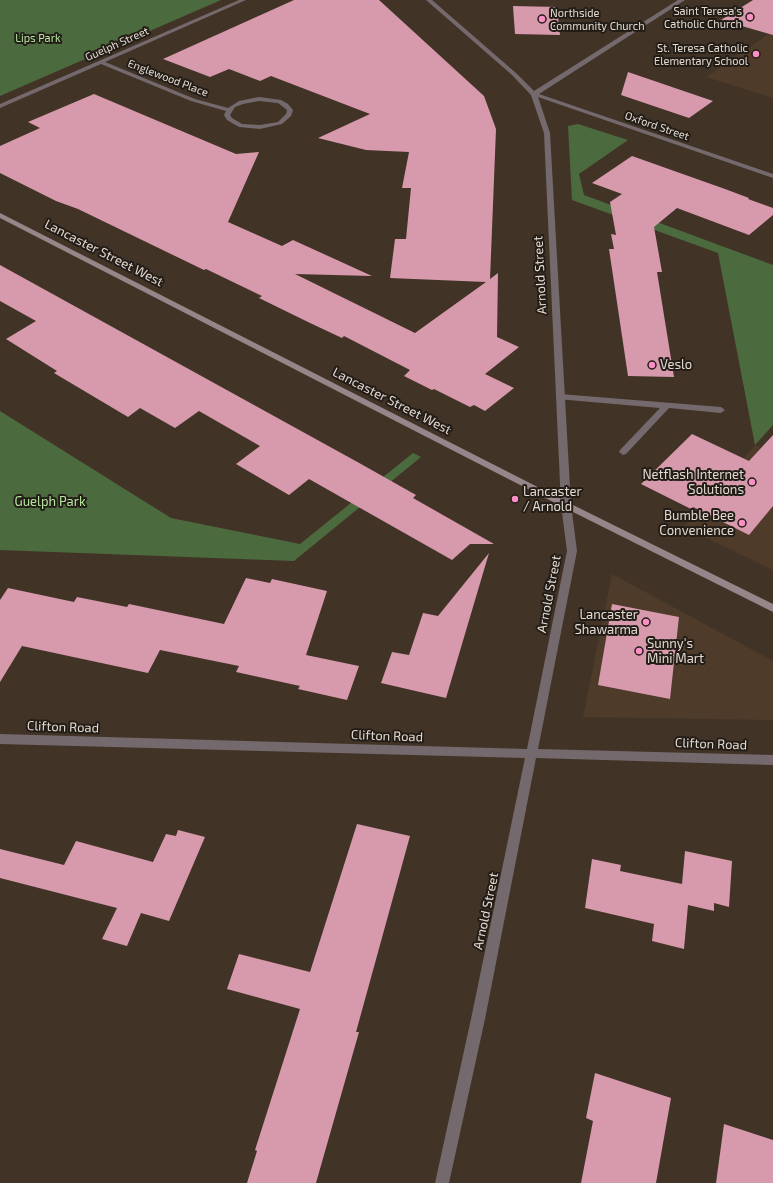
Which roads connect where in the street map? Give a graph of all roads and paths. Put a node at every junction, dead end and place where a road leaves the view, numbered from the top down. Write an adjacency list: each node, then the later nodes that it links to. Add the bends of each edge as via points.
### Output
1 (243, 0): 4 (street, Guelph Street)
2 (430, 0): 5 (street, Arnold Street)
3 (682, 0): 5 (street)
4 (100, 62): 6 (street, Guelph Street); 7 (street, Englewood Place, via 193,100)
5 (534, 94): 8 (street, Oxford Street); 10 (street, Arnold Street, via 547,133)
6 (0, 106)
7 (229, 110): 7 (street, via 227,115 233,122 240,126 260,128 285,120 290,110 279,101 259,99 241,102)
8 (773, 176)
9 (0, 215): 14 (main road, Lancaster Street West)
10 (560, 397): 11 (street); 14 (street, Arnold Street)
11 (666, 406): 12 (street); 13 (street)
12 (721, 410)
13 (623, 452)
14 (566, 505): 15 (main road, Lancaster Street West); 17 (street, Arnold Street, via 572,551)
15 (773, 608)
16 (0, 739): 17 (street, Clifton Road)
17 (532, 754): 18 (street, Clifton Road); 19 (street, Arnold Street)
18 (773, 760)
19 (442, 1183)

